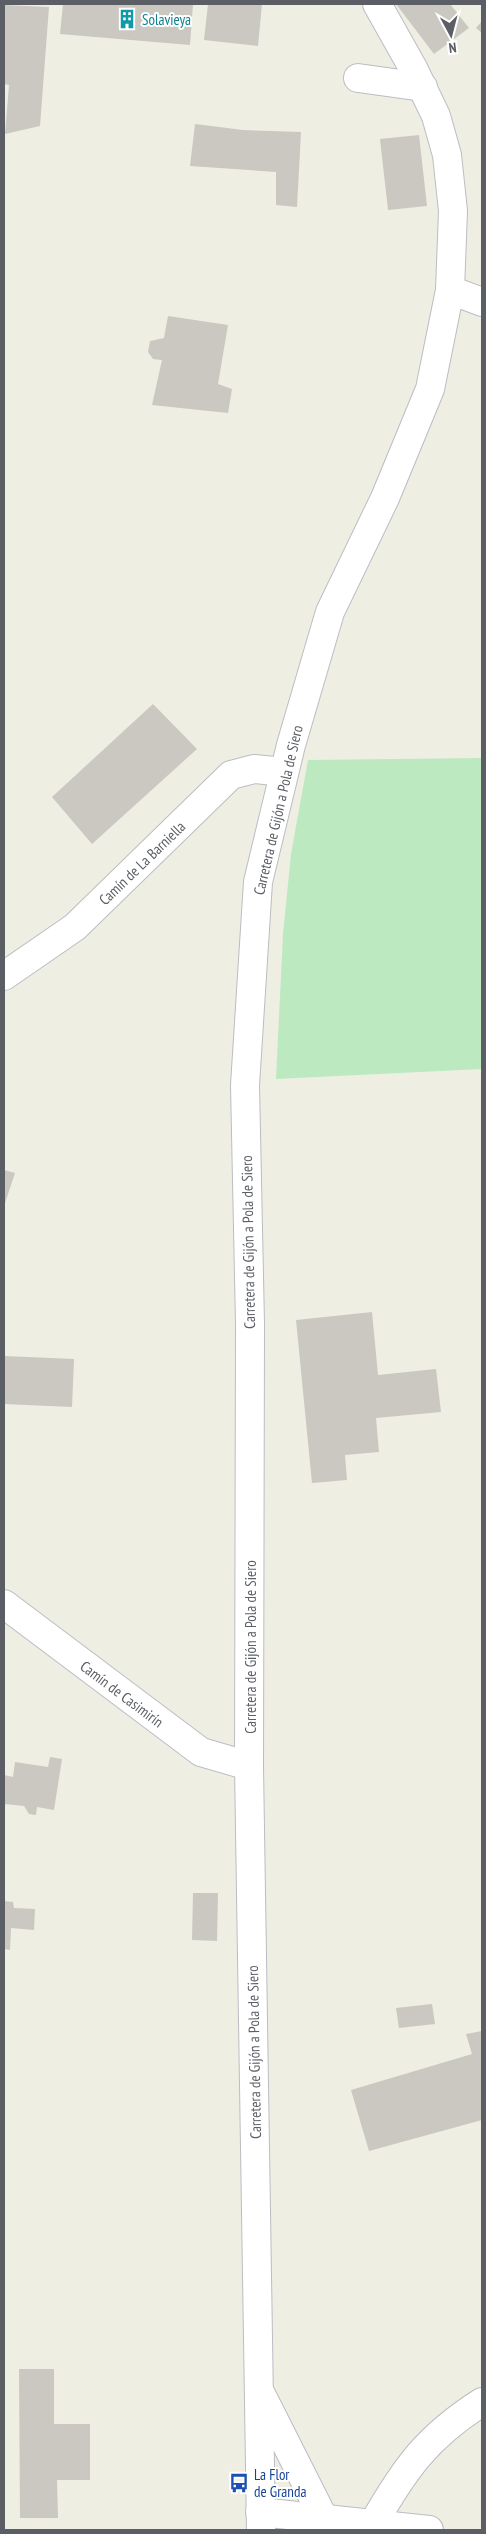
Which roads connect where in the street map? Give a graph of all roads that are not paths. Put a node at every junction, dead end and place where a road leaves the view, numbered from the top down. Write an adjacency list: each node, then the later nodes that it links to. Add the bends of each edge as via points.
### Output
1 (377, 4): 3 (street, Carretera de Gijón a Pola de Siero)
2 (358, 78): 3 (street)
3 (423, 87): 4 (street, Carretera de Gijón a Pola de Siero, via 436,116 447,155 453,211)
4 (450, 290): 5 (street); 6 (street, Carretera de Gijón a Pola de Siero, via 430,389 385,498 330,612)
5 (482, 302)
6 (284, 772): 7 (street, Camín de La Barniella, via 254,768 231,775 75,927); 9 (street, Carretera de Gijón a Pola de Siero, via 258,882 245,1085 250,1324)
7 (4, 976)
8 (4, 1604): 9 (street, Camín de Casimirín, via 200,1752)
9 (249, 1766): 10 (street, Carretera de Gijón a Pola de Siero)
10 (259, 2390): 12 (street); 13 (street, Carretera de Gijón a Pola de Siero)
11 (482, 2402): 14 (street, via 459,2417 416,2456)
12 (324, 2519): 13 (street); 14 (street)
13 (260, 2521)
14 (374, 2524): 15 (street)
15 (429, 2530)

